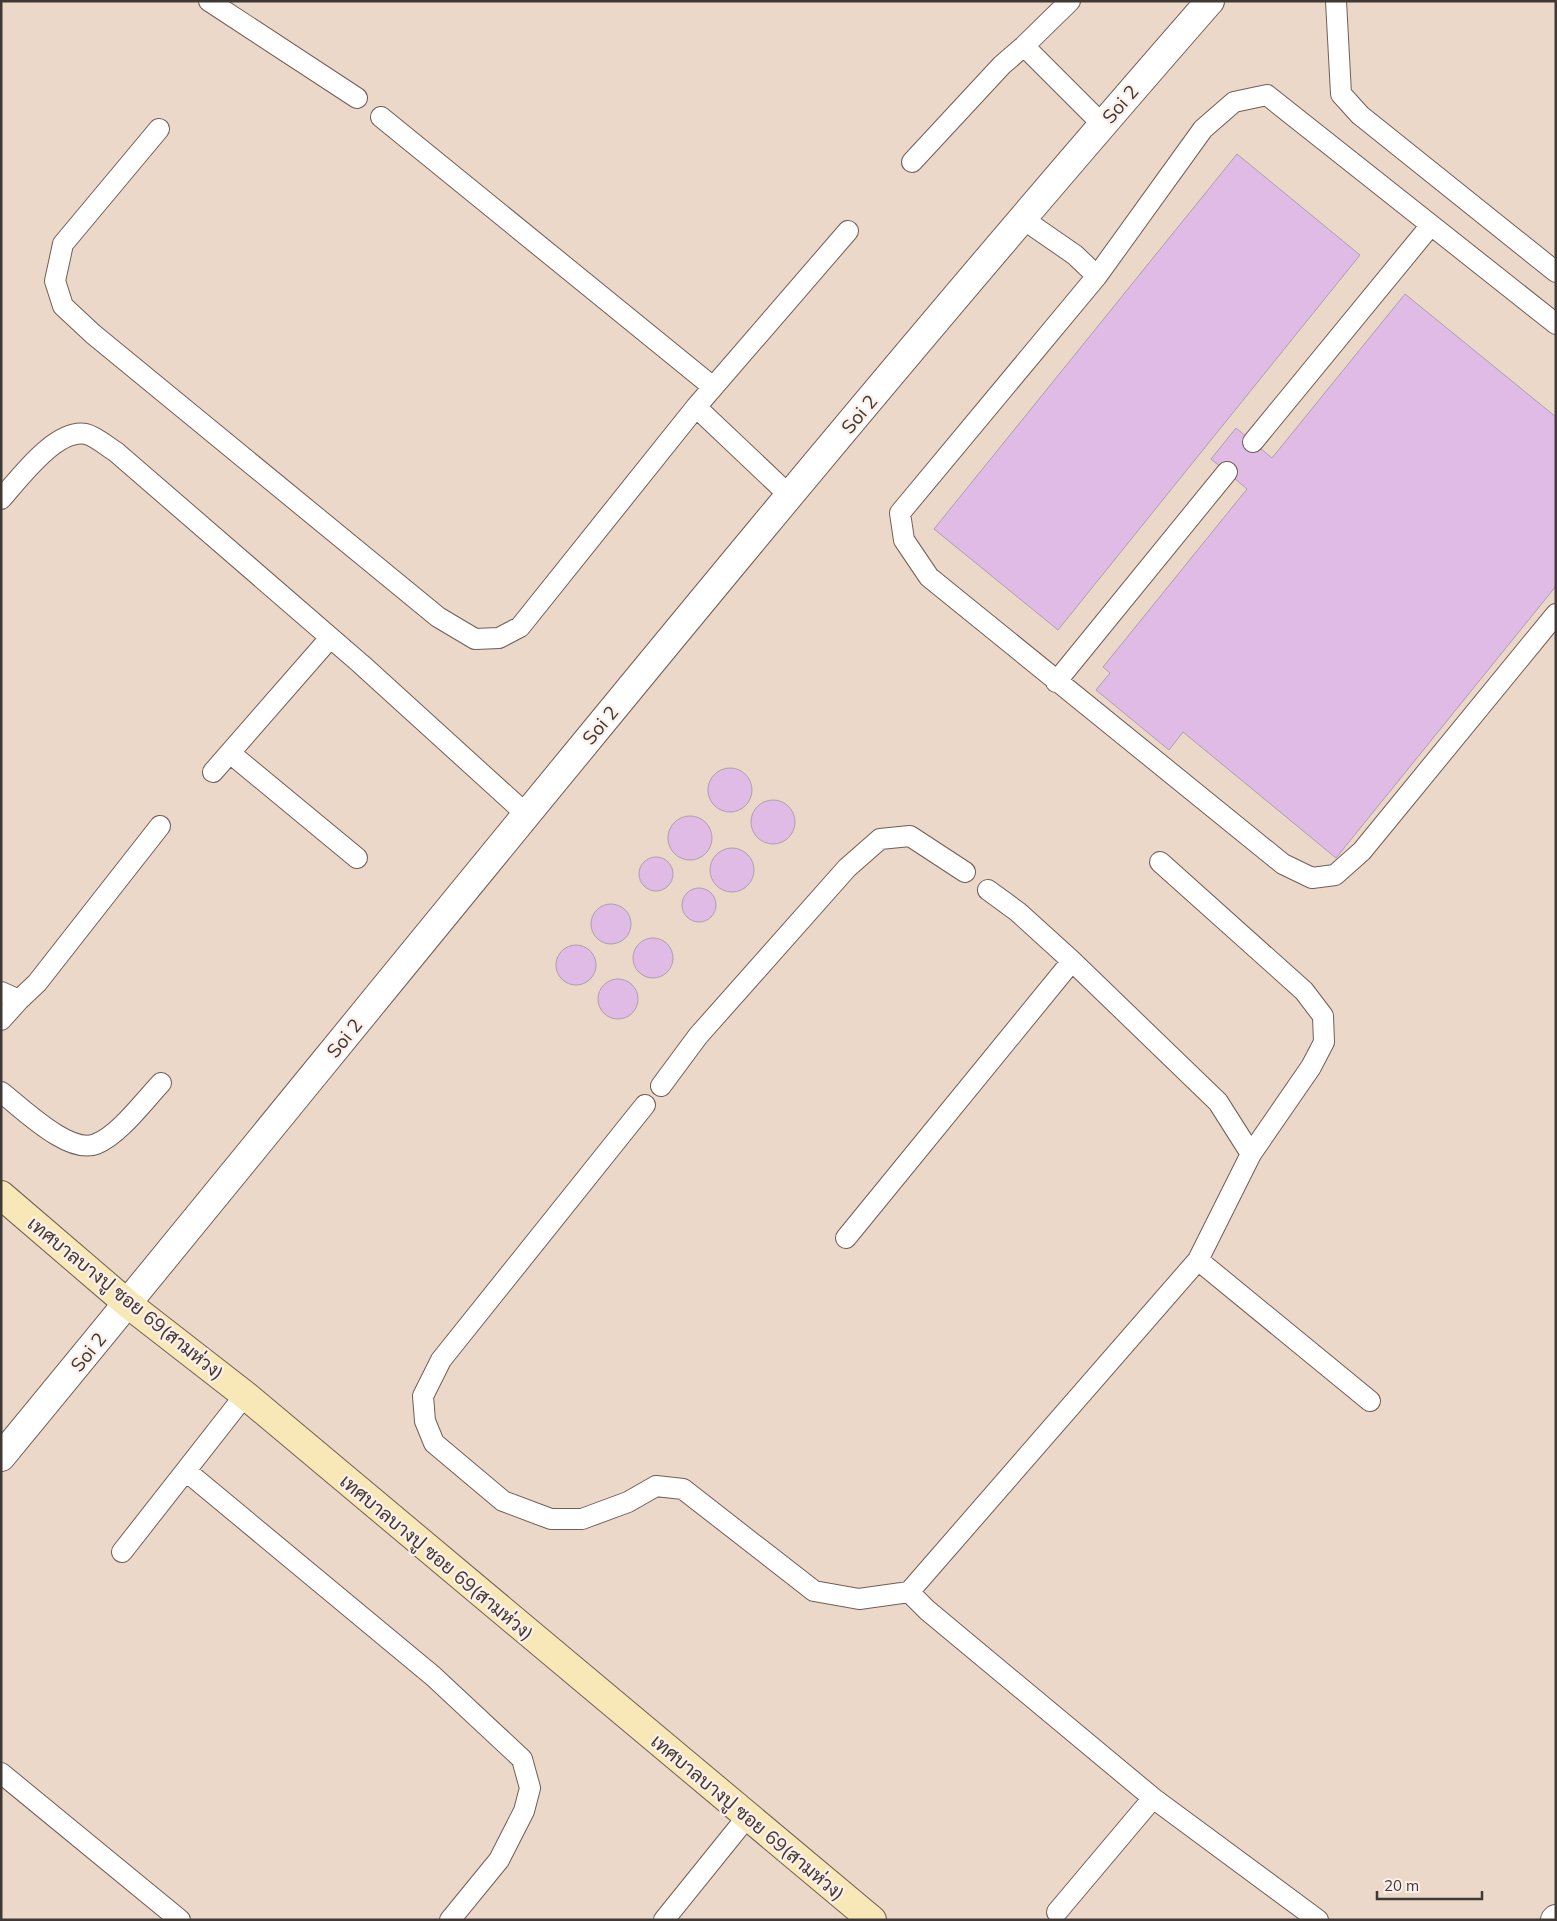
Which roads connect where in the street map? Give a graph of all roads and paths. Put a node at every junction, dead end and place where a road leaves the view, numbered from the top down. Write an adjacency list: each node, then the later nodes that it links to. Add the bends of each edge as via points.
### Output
1 (209, 1): 6 (lane)
2 (1070, 1): 5 (lane)
3 (1210, 1): 8 (street, Soi 2)
4 (1336, 1): 14 (lane, via 1341,94 1360,115)
5 (1024, 46): 8 (lane); 10 (lane, via 1002,65)
6 (357, 98)
7 (381, 117): 17 (lane)
8 (1102, 124): 11 (street, Soi 2)
9 (159, 129): 18 (lane, via 63,244 55,281 63,306 431,611 475,639 499,638 520,627)
10 (912, 162)
11 (1023, 219): 15 (lane, via 1075,255); 21 (street, Soi 2)
12 (1431, 226): 15 (lane, via 1267,95 1234,102 1203,129); 16 (lane); 19 (lane)
13 (848, 231): 17 (lane)
14 (1556, 272)
15 (1097, 276): 25 (lane, via 900,513 904,540 929,577)
16 (1556, 324)
17 (713, 387): 18 (lane)
18 (696, 407): 21 (lane)
19 (1253, 442)
20 (1227, 472): 25 (lane)
21 (790, 496): 28 (street, Soi 2)
22 (1, 499): 24 (lane, via 38,456 63,438 86,434 116,452)
23 (1556, 614): 25 (lane, via 1362,851 1335,875 1312,878 1283,864)
24 (330, 638): 26 (lane); 28 (lane)
25 (1056, 682)
26 (230, 753): 27 (lane); 30 (lane)
27 (213, 772)
28 (526, 814): 45 (street, Soi 2)
29 (160, 826): 35 (lane, via 37,983)
30 (357, 858)
31 (1160, 862): 41 (lane, via 1304,991 1323,1016 1324,1042 1311,1068)
32 (965, 872): 38 (lane, via 910,836 880,839 847,868 698,1036)
33 (988, 890): 34 (lane)
34 (1072, 960): 41 (lane, via 1218,1102); 43 (lane)
35 (10, 996): 36 (lane)
36 (1, 1020)
37 (161, 1083): 39 (lane, via 114,1132 96,1145 80,1146 59,1137)
38 (661, 1086)
39 (1, 1092)
40 (646, 1105): 51 (lane, via 441,1360 423,1396 425,1421 434,1443 503,1501 551,1519 582,1519 628,1502 656,1486 683,1489 814,1591 859,1599)
41 (1251, 1154): 44 (lane)
42 (1, 1195): 45 (street, เทศบาลบางปู ซอย 69(สามห่วง))
43 (846, 1238)
44 (1198, 1260): 47 (lane); 51 (lane)
45 (128, 1304): 46 (street, เทศบาลบางปู ซอย 69(สามห่วง)); 48 (street, Soi 2)
46 (245, 1395): 49 (lane); 54 (street, เทศบาลบางปู ซอย 69(สามห่วง))
47 (1370, 1401)
48 (1, 1457)
49 (186, 1471): 50 (lane); 57 (lane, via 433,1676 522,1758 530,1788 524,1811 499,1860)
50 (122, 1552)
51 (909, 1592): 53 (lane)
52 (1, 1773): 56 (lane)
53 (1153, 1798): 55 (lane); 60 (lane)
54 (748, 1817): 58 (lane); 59 (street, เทศบาลบางปู ซอย 69(สามห่วง))
55 (1057, 1912)
56 (180, 1920)
57 (450, 1920)
58 (664, 1920)
59 (872, 1920)
60 (1318, 1920)

